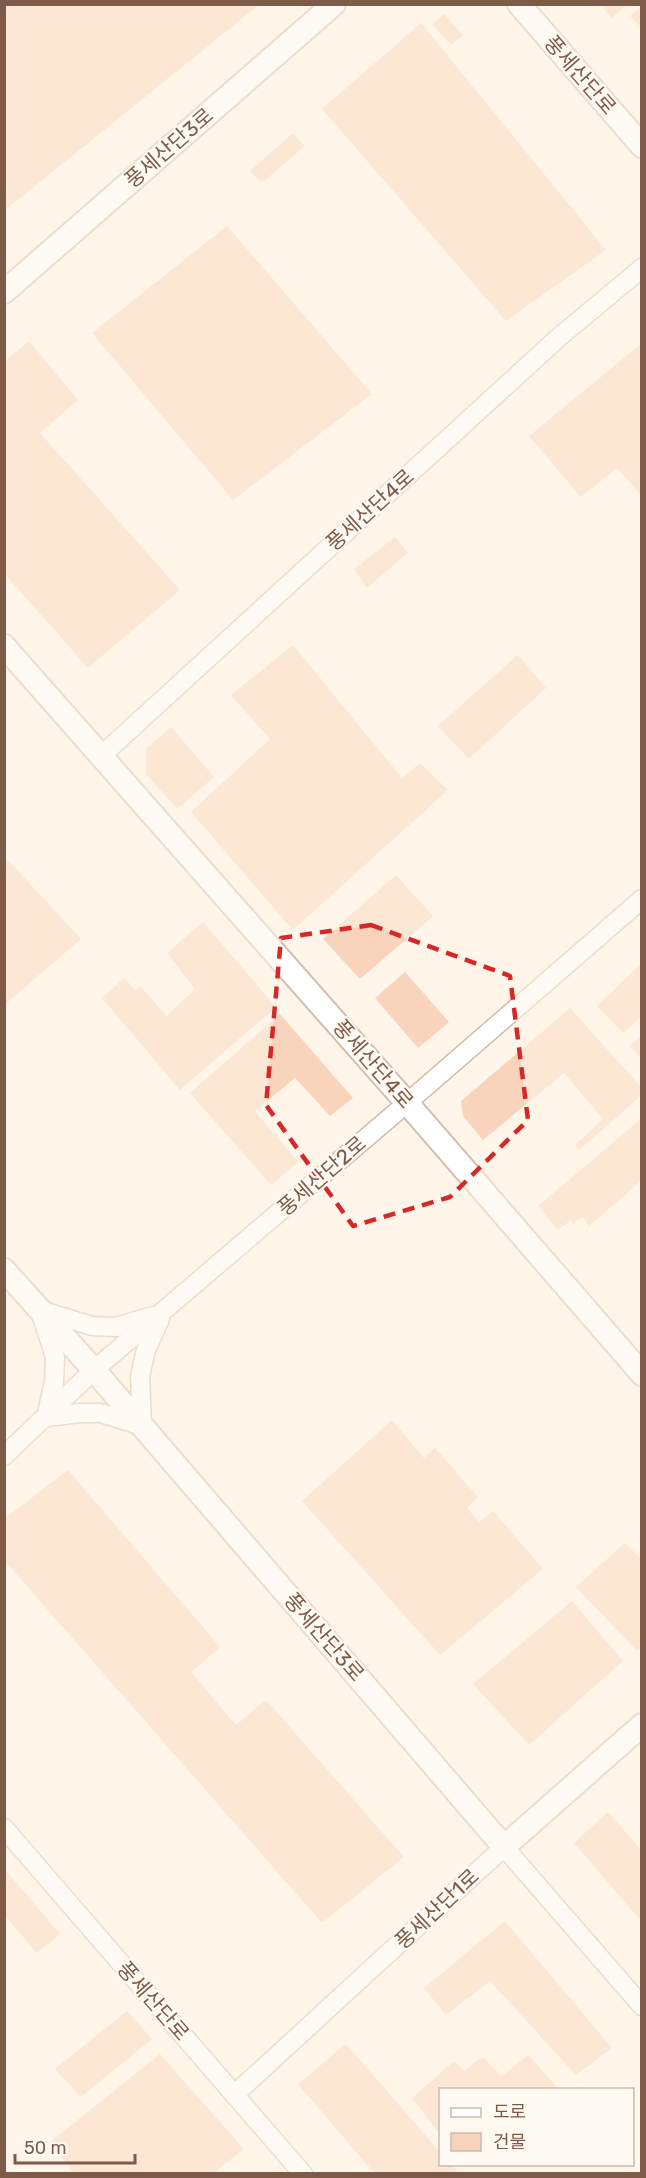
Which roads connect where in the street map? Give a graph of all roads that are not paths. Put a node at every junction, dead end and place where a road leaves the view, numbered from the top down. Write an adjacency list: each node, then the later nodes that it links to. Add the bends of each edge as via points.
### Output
1 (334, 4): 5 (street, 풍세산단3로)
2 (519, 4): 3 (street, 풍세산단로)
3 (642, 147)
4 (642, 268): 7 (street, 풍세산단4로, via 558,338)
5 (4, 292)
6 (4, 646): 7 (street, 풍세산단4로)
7 (100, 756): 9 (street, 풍세산단4로)
8 (642, 899): 9 (street, 풍세산단2로)
9 (407, 1103): 12 (street, 풍세산단2로); 14 (street, 풍세산단4로)
10 (4, 1270): 11 (street, 풍세산단3로)
11 (39, 1310): 12 (street, via 92,1326 117,1327); 13 (street, 풍세산단3로); 15 (street, via 54,1357 54,1382)
12 (163, 1312): 13 (street, 풍세산단2로); 16 (street, via 146,1350 140,1376)
13 (94, 1370): 15 (street, 풍세산단2로); 16 (street, 풍세산단3로)
14 (642, 1374)
15 (46, 1417): 16 (street, via 101,1413); 17 (street, 풍세산단2로)
16 (142, 1426): 20 (street, 풍세산단3로)
17 (4, 1456)
18 (642, 1725): 20 (street, 풍세산단1로)
19 (4, 1827): 22 (street, 풍세산단로)
20 (504, 1847): 21 (street, 풍세산단3로); 22 (street, 풍세산단1로)
21 (642, 2006)
22 (234, 2095): 23 (street, 풍세산단로)
23 (303, 2174)

